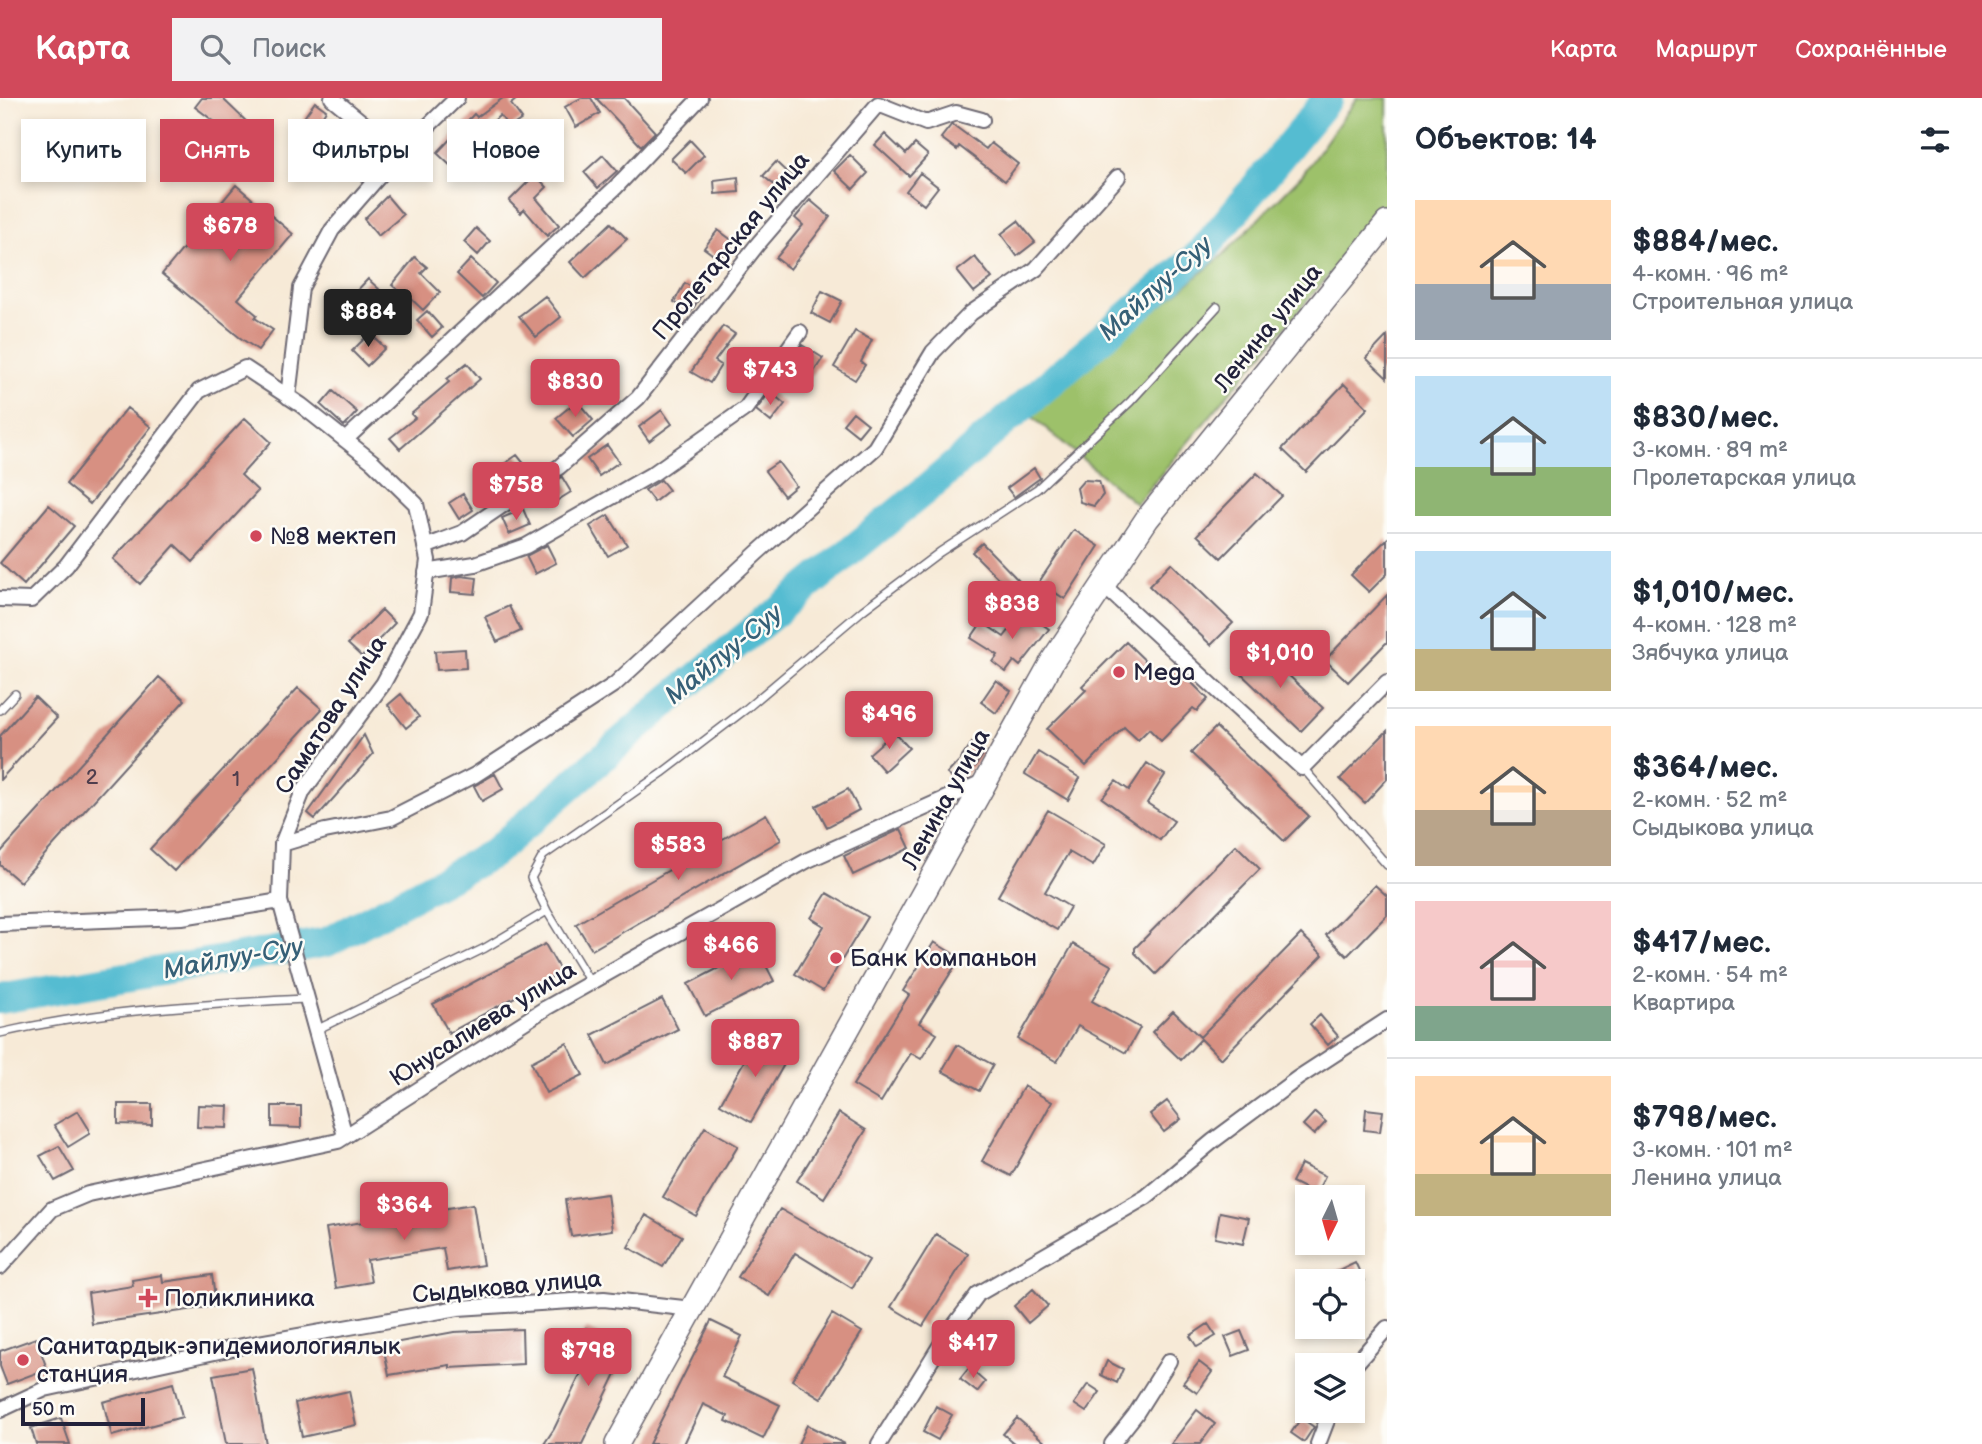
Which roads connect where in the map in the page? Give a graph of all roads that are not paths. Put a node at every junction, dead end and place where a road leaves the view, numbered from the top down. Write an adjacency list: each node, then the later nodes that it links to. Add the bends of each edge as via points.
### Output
1 (332, 98): 4 (street)
2 (457, 98): 6 (street)
3 (699, 98): 13 (street, via 615,188)
4 (358, 119)
5 (982, 120): 14 (street, Пролетарская улица, via 956,113 926,123 878,104 757,245 638,398 559,467 462,533)
6 (433, 121)
7 (1118, 177): 23 (street, via 1036,269 971,313 933,352 876,449 615,684 475,775 391,818)
8 (374, 182): 12 (street, via 332,230 301,288)
9 (1387, 223): 16 (main road, Ленина улица, via 1147,519)
10 (1217, 307): 26 (lane, via 1130,402 1037,489 940,552 662,773 543,856 531,878)
11 (800, 332): 15 (street, via 746,408 654,473 526,546 475,564)
12 (288, 397): 13 (street, Саматова улица); 17 (street, Саматова улица, via 245,368 199,391 66,566 31,600)
13 (345, 440): 14 (street, Саматова улица, via 416,504)
14 (425, 547): 15 (street, Саматова улица)
15 (426, 572): 23 (street, Саматова улица, via 421,613 409,636 383,684 303,791)
16 (1103, 585): 21 (street); 22 (main road, Ленина улица, via 1053,660)
17 (0, 599)
18 (1387, 682): 21 (street)
19 (15, 694): 20 (lane)
20 (0, 710)
21 (1302, 768): 24 (lane)
22 (986, 780): 28 (street, Юнусалиева улица, via 808,860); 35 (main road, Ленина улица)
23 (282, 844): 25 (street, Саматова улица)
24 (1387, 865)
25 (280, 901): 27 (street, via 182,917); 29 (street, Саматова улица)
26 (547, 911): 28 (lane); 31 (lane, via 485,948)
27 (0, 924)
28 (591, 984): 33 (street, Юнусалиева улица)
29 (307, 999): 31 (street, Саматова улица); 32 (lane, via 186,1005)
30 (1387, 1020): 42 (street, via 1298,1078 1146,1197 978,1294)
31 (316, 1030): 33 (street, Саматова улица)
32 (0, 1033)
33 (345, 1136): 34 (street, Юнусалиева улица, via 88,1194 52,1209)
34 (0, 1267)
35 (692, 1308): 39 (street, Сыдыкова улица, via 604,1299 458,1308 247,1345 45,1390); 41 (main road, Ленина улица)
36 (1387, 1328): 37 (street)
37 (1365, 1353)
38 (1169, 1361): 43 (street)
39 (0, 1410)
40 (1326, 1423): 44 (street)
41 (617, 1444)
42 (879, 1444)
43 (1112, 1444)
44 (1318, 1444)

